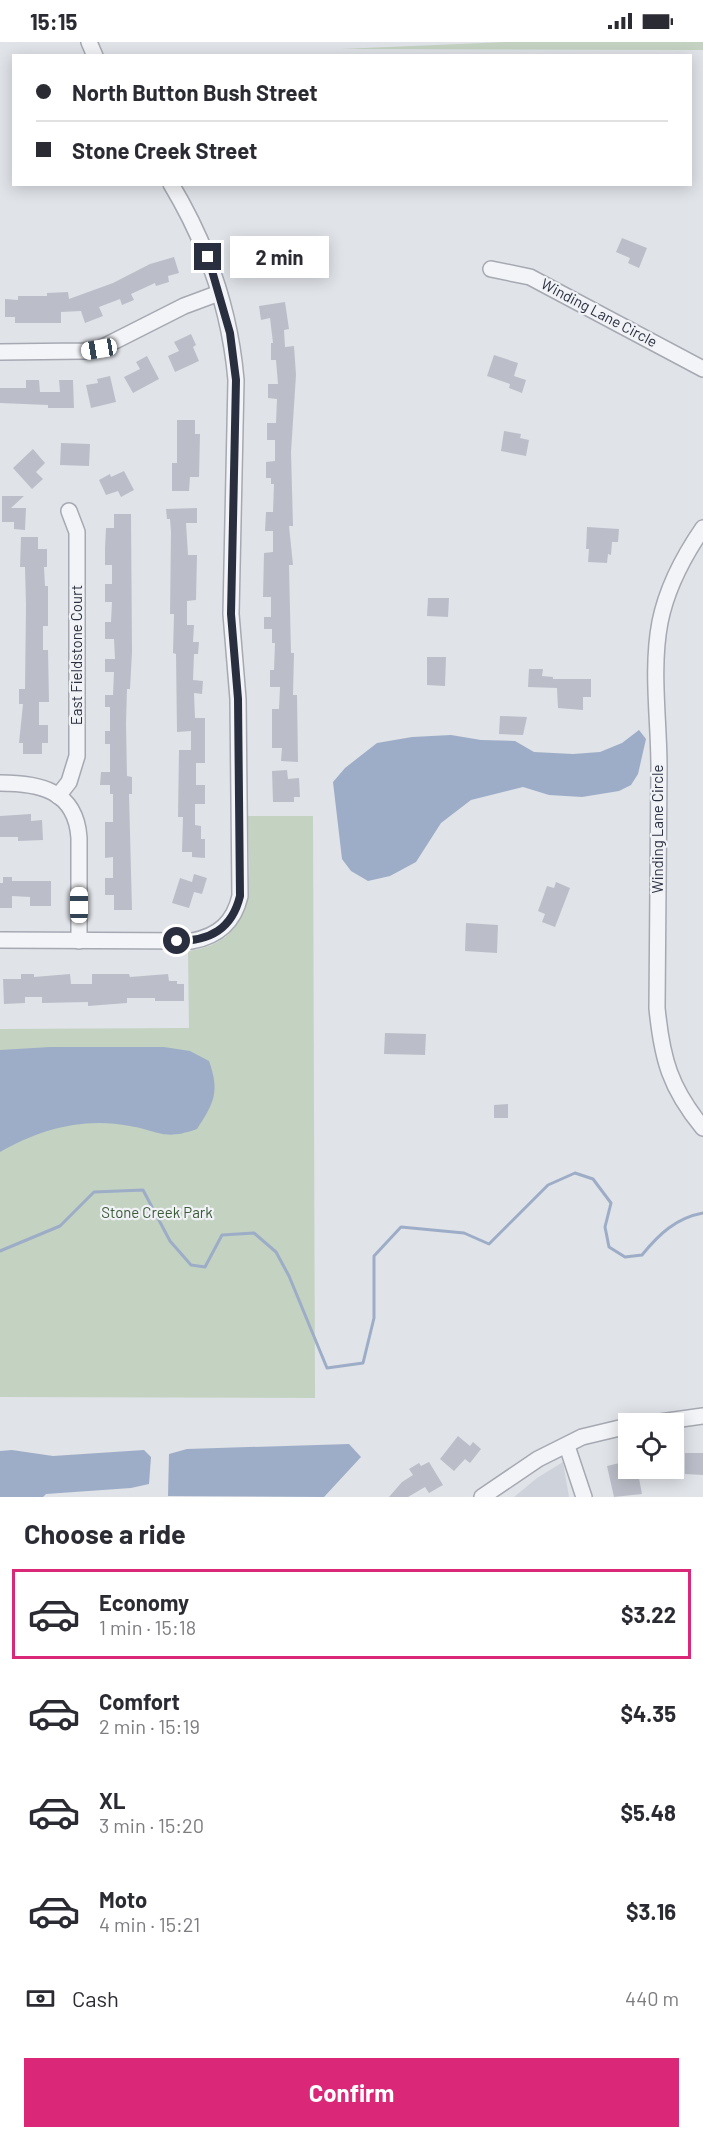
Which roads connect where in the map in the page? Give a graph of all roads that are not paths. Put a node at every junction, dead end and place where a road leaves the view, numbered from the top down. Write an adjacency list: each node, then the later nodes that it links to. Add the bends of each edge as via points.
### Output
1 (172, 186): 3 (street, via 192,220)
2 (491, 268): 5 (street, Winding Lane Circle, via 530,277)
3 (219, 293): 4 (street, via 184,306 99,349); 11 (street, via 230,333 236,380 231,614 238,699 240,896 233,916 211,936 192,941)
4 (0, 352)
5 (703, 369)
6 (69, 511): 9 (street, East Fieldstone Court, via 77,532 77,756 69,782)
7 (703, 528): 12 (street, Winding Lane Circle, via 676,572 664,603 657,636 656,680 660,1039 672,1084)
8 (0, 783): 9 (street, via 28,783)
9 (58, 796): 11 (street, via 78,826)
10 (0, 940): 11 (street)
11 (79, 940)
12 (703, 1128)
13 (703, 1416): 14 (street)
14 (684, 1419)
15 (618, 1428): 16 (street, via 582,1437)
16 (567, 1446): 17 (street, via 538,1459); 18 (street)
17 (482, 1497)
18 (584, 1497)

